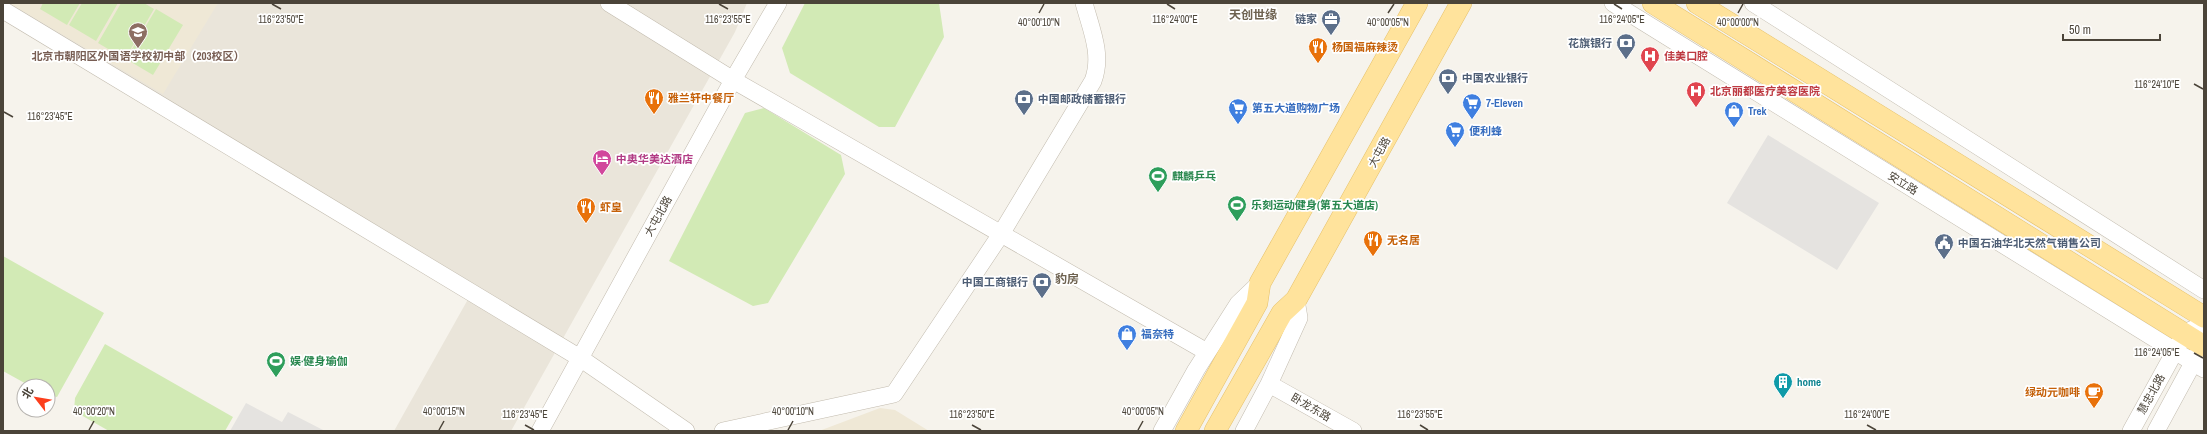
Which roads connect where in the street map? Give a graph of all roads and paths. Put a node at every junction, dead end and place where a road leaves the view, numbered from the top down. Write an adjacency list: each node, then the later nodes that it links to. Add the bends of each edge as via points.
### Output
1 (609, 3): 11 (street)
2 (778, 3): 11 (street, 大屯北路)
3 (1084, 3): 12 (street, via 1098,58 1098,68 1093,81)
4 (1417, 3): 13 (main road)
5 (1461, 3): 15 (main road, 大屯路)
6 (1613, 3): 19 (street, 安立路)
7 (1653, 3): 18 (main road, 安立路)
8 (1698, 3): 16 (main road)
9 (1753, 3): 14 (street)
10 (3, 10): 22 (street)
11 (733, 80): 12 (street); 22 (street, 大屯北路)
12 (1001, 234): 20 (street); 26 (street, via 894,394)
13 (1260, 283): 20 (street, via 1238,304); 28 (main road, via 1257,303)
14 (2204, 290)
15 (1296, 300): 23 (street, via 1299,318); 29 (main road, 大屯路, via 1282,313)
16 (2204, 317)
17 (2204, 324): 18 (street)
18 (2185, 333): 19 (street, 慧忠北路); 21 (main road, 安立路)
19 (2174, 351): 21 (street, 安立路); 32 (street, 慧忠北路)
20 (1208, 352): 27 (street)
21 (2202, 353): 33 (street, 慧忠北路)
22 (580, 358): 24 (street, 大屯北路); 25 (street)
23 (1269, 384): 30 (street); 31 (street, 卧龙东路)
24 (540, 431)
25 (686, 431)
26 (723, 431)
27 (1162, 431)
28 (1186, 431)
29 (1215, 431)
30 (1244, 431)
31 (1353, 431)
32 (2131, 431)
33 (2156, 431)

